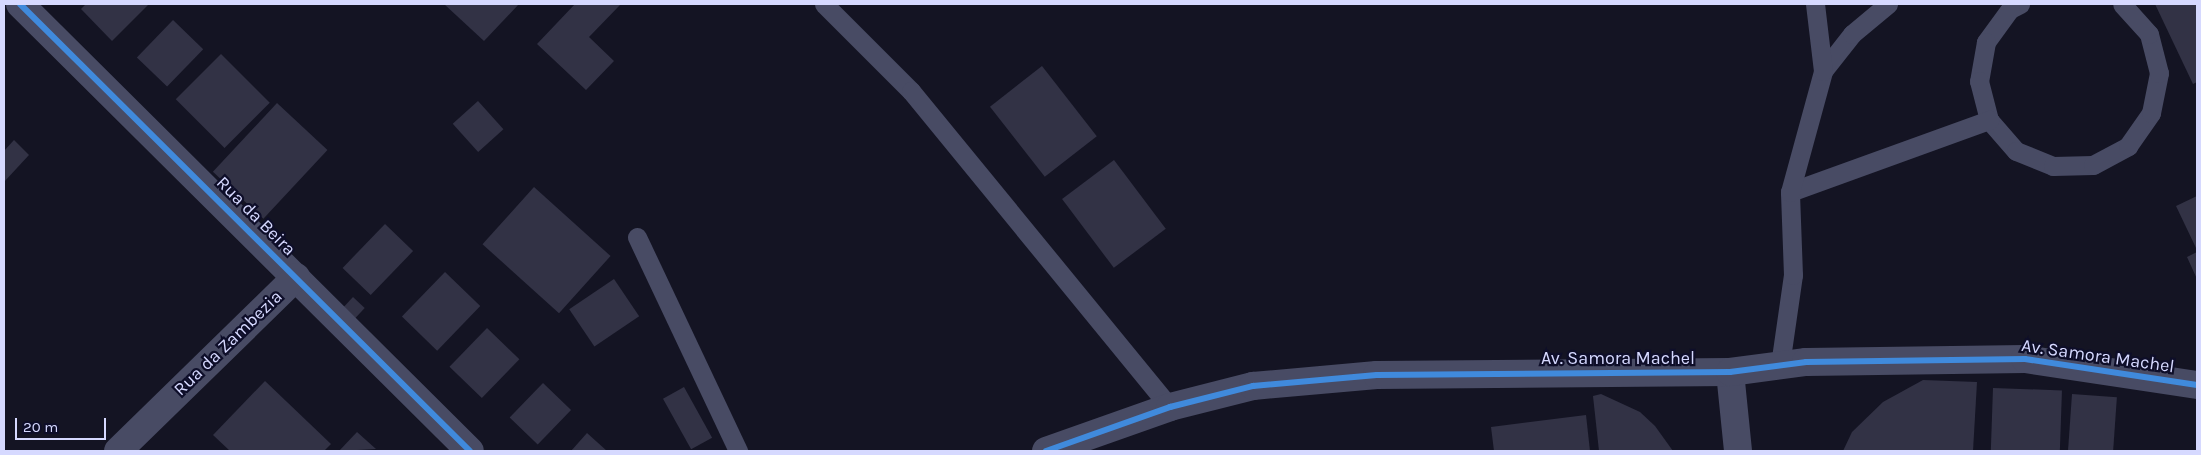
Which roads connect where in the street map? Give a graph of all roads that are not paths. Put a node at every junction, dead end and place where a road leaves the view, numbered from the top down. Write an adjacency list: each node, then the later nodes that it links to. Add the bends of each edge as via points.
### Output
1 (20, 4): 11 (street, Rua da Beira)
2 (824, 4): 15 (lane, via 911,91)
3 (1815, 4): 7 (lane)
4 (1888, 4): 7 (lane, via 1852,34)
5 (2020, 4): 8 (lane, via 2010,9 1986,42 1979,81)
6 (2122, 4): 8 (lane, via 2149,34 2159,73 2151,113 2128,146 2092,165 2052,166 2016,151)
7 (1823, 71): 9 (lane)
8 (1989, 120): 9 (lane)
9 (1790, 192): 12 (lane, via 1793,275)
10 (637, 237): 18 (lane)
11 (296, 277): 16 (street, Rua da Zambezia); 17 (street, Rua da Beira)
12 (1780, 365): 13 (street, Av. Samora Machel); 14 (street, Av. Samora Machel, via 2025,360)
13 (1730, 372): 15 (street, Av. Samora Machel, via 1377,375 1253,386); 20 (street)
14 (2197, 386)
15 (1170, 407): 19 (street, Av. Samora Machel)
16 (118, 451)
17 (470, 451)
18 (738, 451)
19 (1046, 451)
20 (1738, 451)

